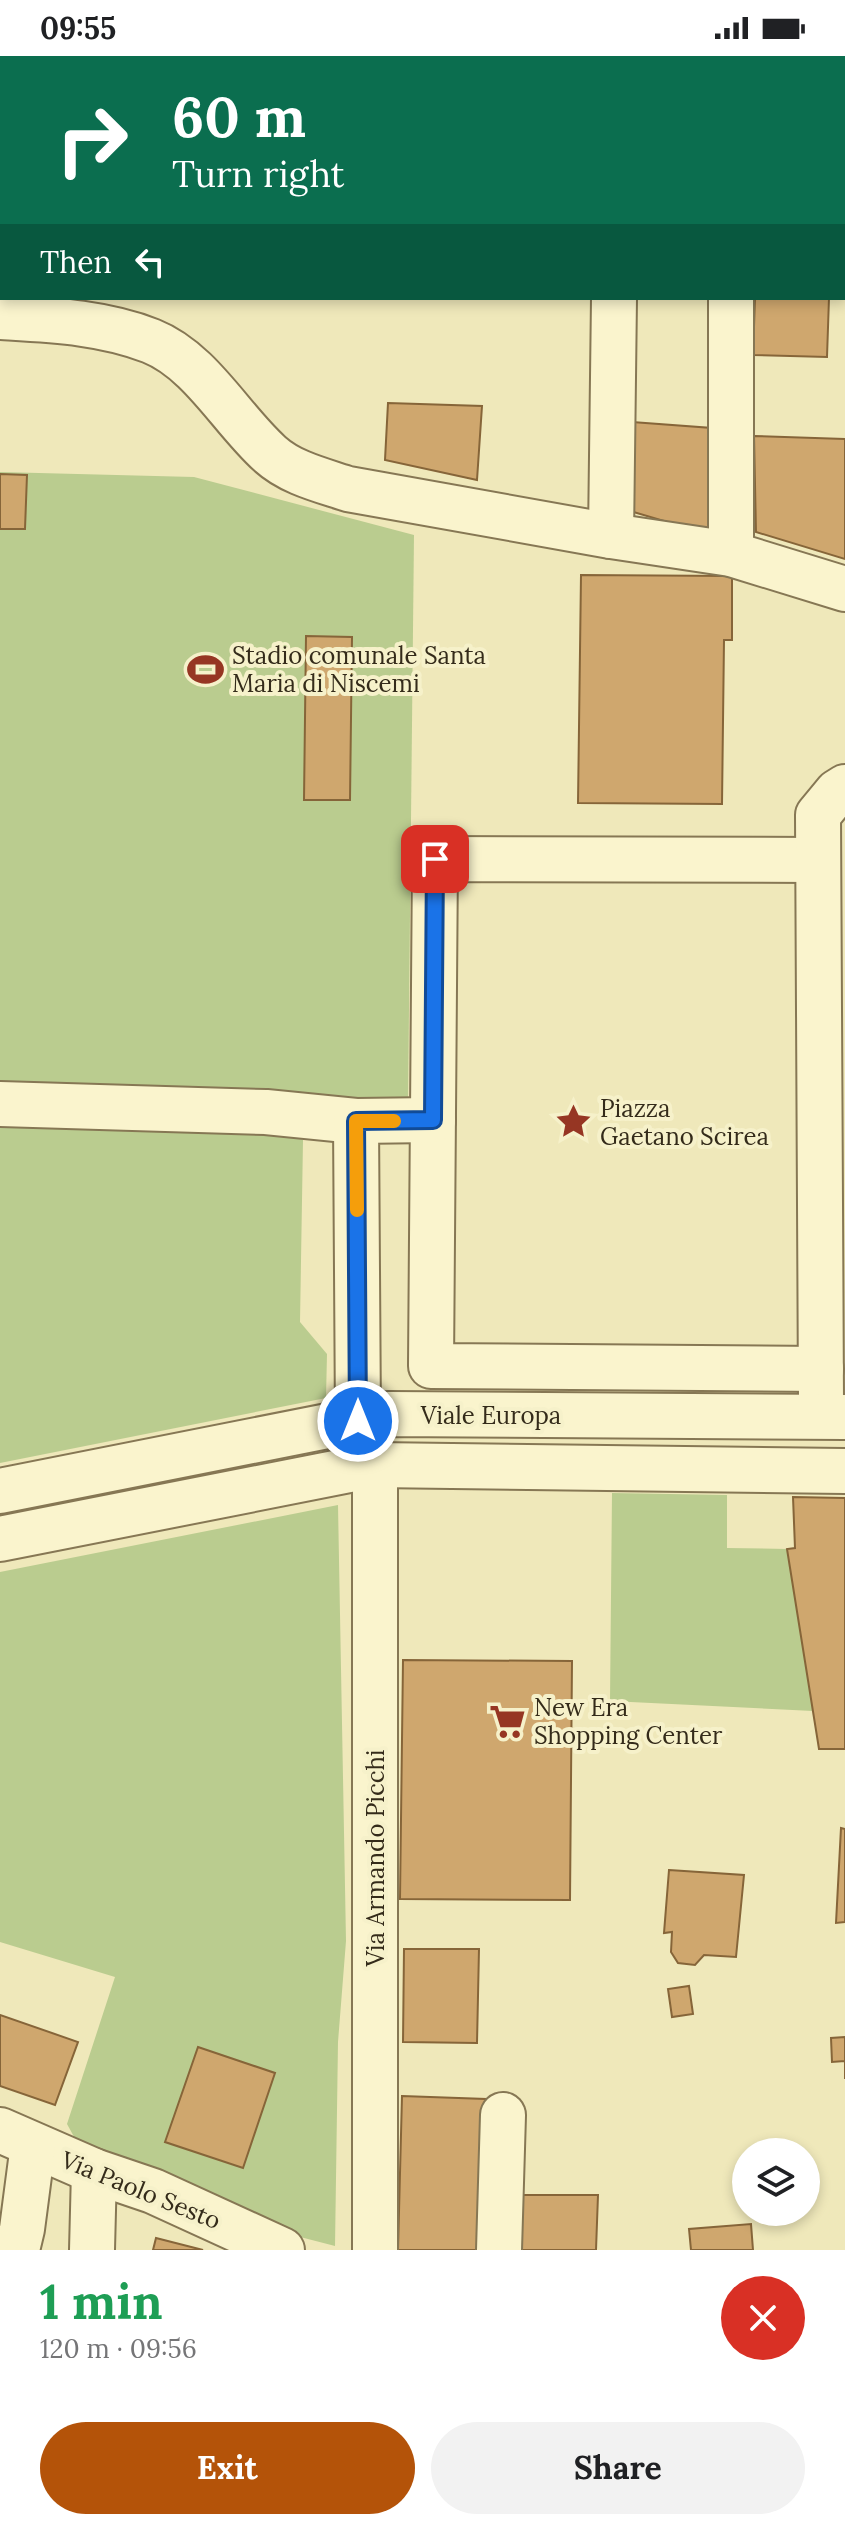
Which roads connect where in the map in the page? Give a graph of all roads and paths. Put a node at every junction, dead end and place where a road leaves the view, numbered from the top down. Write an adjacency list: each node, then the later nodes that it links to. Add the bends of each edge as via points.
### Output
1 (614, 300): 4 (street)
2 (731, 300): 5 (street)
3 (0, 317): 4 (street, via 78,322 152,341 205,381 272,457 305,476 348,489)
4 (611, 536): 5 (street)
5 (731, 554): 6 (street)
6 (845, 589)
7 (845, 787): 8 (street, via 818,815)
8 (818, 860): 10 (street, via 435,859); 12 (street)
9 (0, 1104): 11 (street, via 266,1112)
10 (433, 1120): 11 (street); 12 (street, via 431,1366)
11 (356, 1121): 14 (street)
12 (821, 1369): 13 (street)
13 (833, 1417): 14 (street, Viale Europa, via 388,1414)
14 (358, 1421): 17 (street, Viale Europa)
15 (375, 1465): 16 (street); 18 (street); 25 (street, Via Armando Picchi)
16 (845, 1471)
17 (0, 1491)
18 (0, 1539)
19 (503, 2115): 26 (street)
20 (16, 2138): 21 (street, Via Paolo Sesto); 22 (street, via 22,2229)
21 (94, 2171): 23 (street); 24 (street, Via Paolo Sesto, via 153,2191)
22 (17, 2250)
23 (92, 2250)
24 (282, 2250)
25 (375, 2250)
26 (499, 2250)

